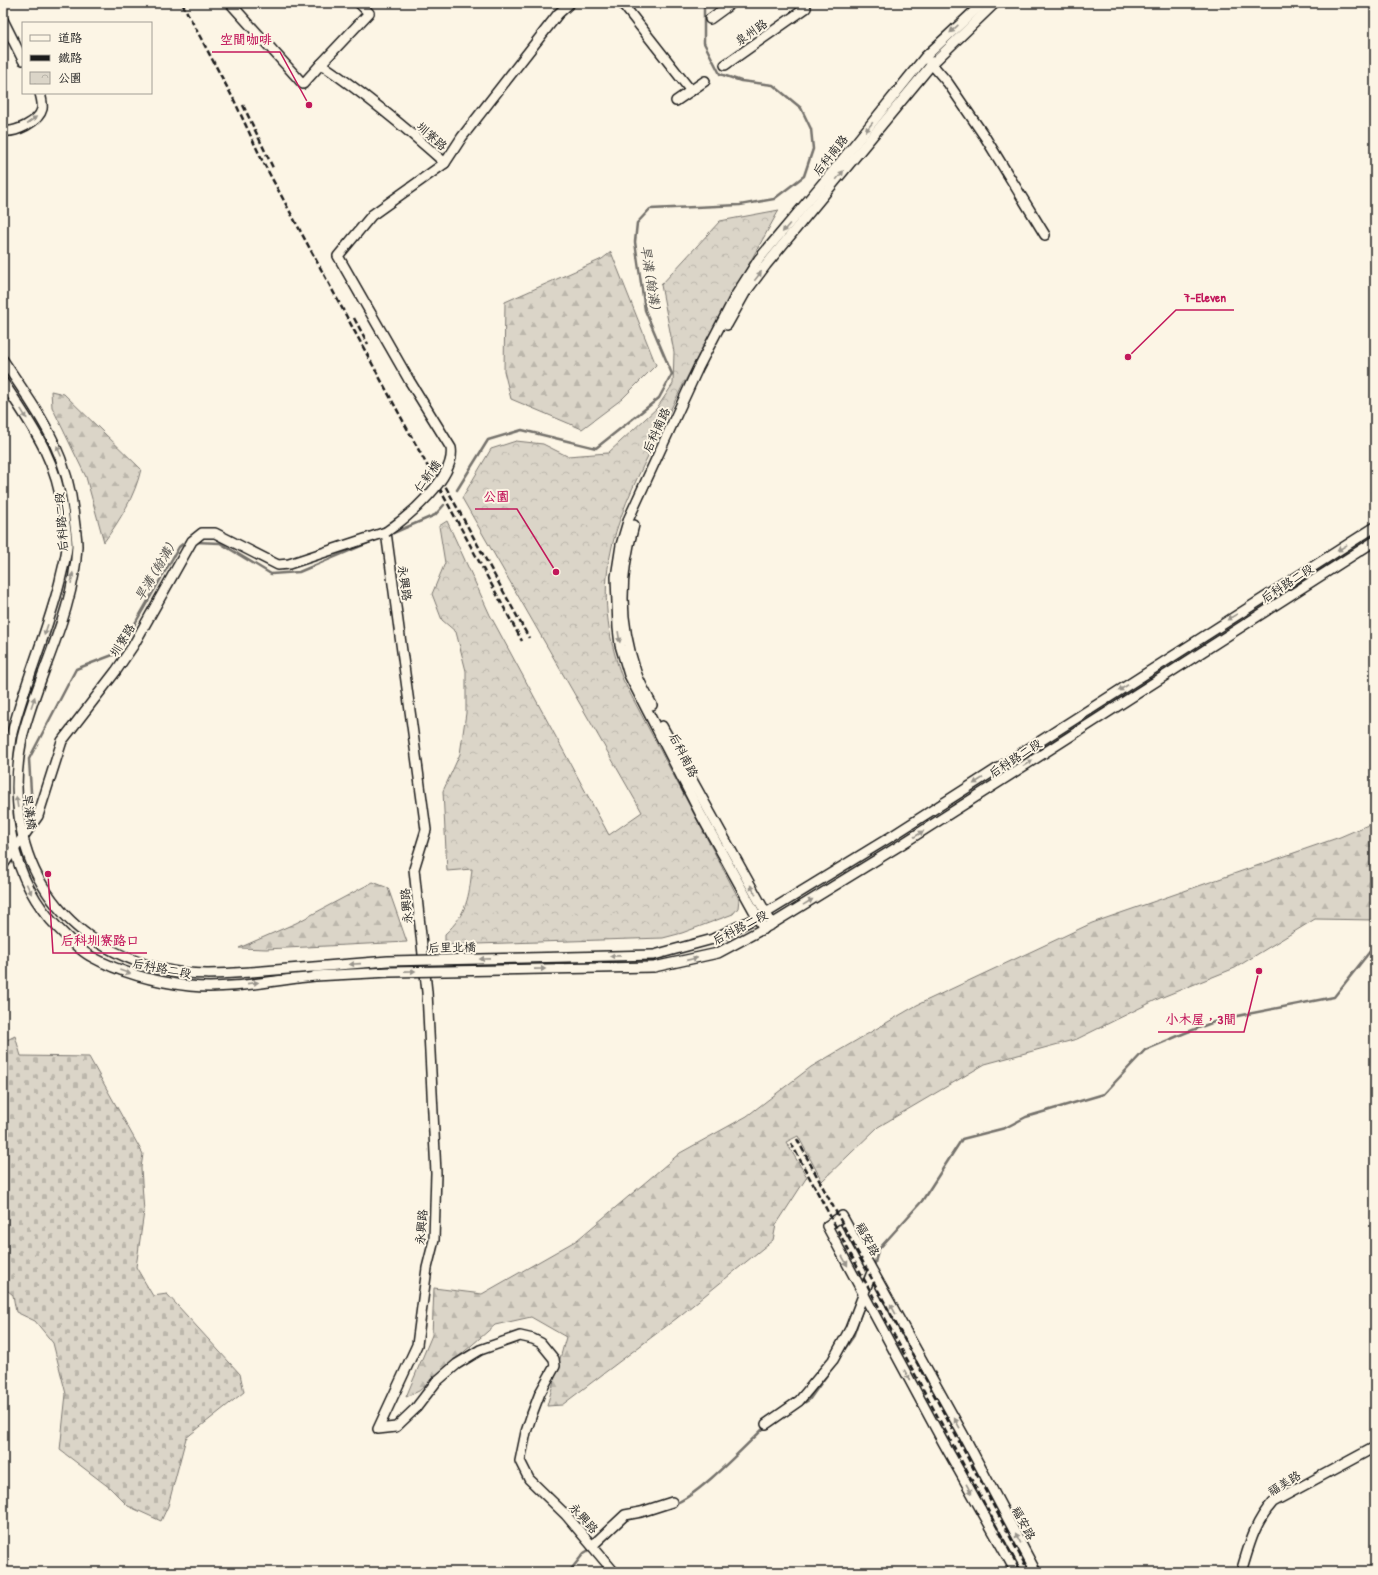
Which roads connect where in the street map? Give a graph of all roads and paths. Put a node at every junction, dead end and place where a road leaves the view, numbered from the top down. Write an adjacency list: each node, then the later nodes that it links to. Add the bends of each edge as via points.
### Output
1 (230, 3): 13 (street, via 303,84)
2 (359, 3): 13 (street, via 369,13)
3 (570, 3): 21 (street, via 558,14)
4 (622, 3): 17 (street)
5 (732, 3): 9 (street)
6 (802, 3): 15 (street, 泉州路, via 806,8)
7 (983, 3): 11 (street, 后科南路, one-way to 11)
8 (995, 3): 14 (street, 后科南路)
9 (710, 19)
10 (3, 20): 12 (street)
11 (925, 57): 14 (street); 35 (street, 后科南路, one-way to 35, via 759,259 736,294 660,450 629,518 621,545 616,594 620,645 629,675)
12 (22, 58)
13 (321, 64): 21 (street, 圳寮路, via 348,82)
14 (932, 64): 22 (street, via 985,137); 35 (street, 后科南路, one-way to 14, via 636,674 628,644 622,578 635,520 704,370 745,293)
15 (725, 65)
16 (705, 81): 17 (street)
17 (691, 91): 19 (street)
18 (40, 94): 20 (street, one-way to 18, via 17,130 40,114)
19 (676, 101)
20 (3, 131)
21 (445, 163): 24 (street, 圳寮路, via 372,215 338,256)
22 (1045, 235)
23 (3, 360): 32 (street, 后科路二段, one-way to 23, via 66,613 77,546 72,492 65,465 51,434)
24 (409, 380): 27 (street, 仁新橋, bridge, via 452,455 450,465 422,503)
25 (3, 382): 31 (street, 后科路二段, one-way to 31, via 41,440 52,463 62,497 68,546 53,610)
26 (1375, 527): 29 (street, 后科路二段, one-way to 29)
27 (386, 532): 36 (street, 圳寮路, via 289,564 278,564 215,533 202,533 192,541 133,646 62,741 38,816); 50 (street, 永興路, via 426,830 414,868 427,992 436,1173 434,1240 426,1268 417,1345 378,1429 396,1427 416,1408 436,1382 457,1364 480,1350 520,1336 534,1339 548,1351 554,1359 555,1366 532,1414 520,1462 529,1478)
28 (1375, 541): 30 (street, 后科路二段)
29 (1212, 630): 30 (street); 33 (street, 后科路二段, one-way to 33)
30 (1220, 641): 34 (street, 后科路二段, one-way to 30)
31 (10, 738): 37 (street, 旱溝橋, via 3,788)
32 (22, 739): 36 (street, 旱溝橋, one-way to 32, via 15,790)
33 (997, 768): 34 (street); 39 (street, 后科路二段, one-way to 39)
34 (1005, 778): 40 (street, 后科路二段, one-way to 34)
35 (705, 813): 39 (street, 后科南路)
36 (22, 841): 37 (street, 圳寮路); 43 (street, 后科路二段, via 34,873 48,897 63,916 86,936 139,963 166,970 216,974)
37 (13, 854): 38 (street, 圳寮路); 44 (street, 后科路二段, one-way to 44, via 32,896 49,918 90,956 123,972 158,982 208,987)
38 (3, 865)
39 (762, 915): 40 (street, 后科南路); 41 (street, 后科路二段, via 713,939)
40 (768, 926): 42 (street, 后科路二段, one-way to 40, via 718,953)
41 (654, 955): 43 (street, 后里北橋, one-way to 43, bridge, via 388,961)
42 (654, 967): 44 (street, 后里北橋, one-way to 42, bridge, via 390,972)
43 (251, 972)
44 (315, 976)
45 (872, 1272): 46 (street); 46 (street, 福安路, one-way to 46, via 842,1216 827,1226); 53 (street, 福安路, one-way to 45, via 964,1436)
46 (863, 1293): 47 (street, via 850,1329 833,1360 799,1401); 52 (street, 福安路, one-way to 52)
47 (766, 1424)
48 (1375, 1447): 54 (street, 福美路, via 1273,1502 1254,1528)
49 (672, 1502): 50 (street, via 625,1515)
50 (592, 1545): 51 (street, 永興路)
51 (614, 1572)
52 (1016, 1572)
53 (1036, 1572)
54 (1241, 1572)

